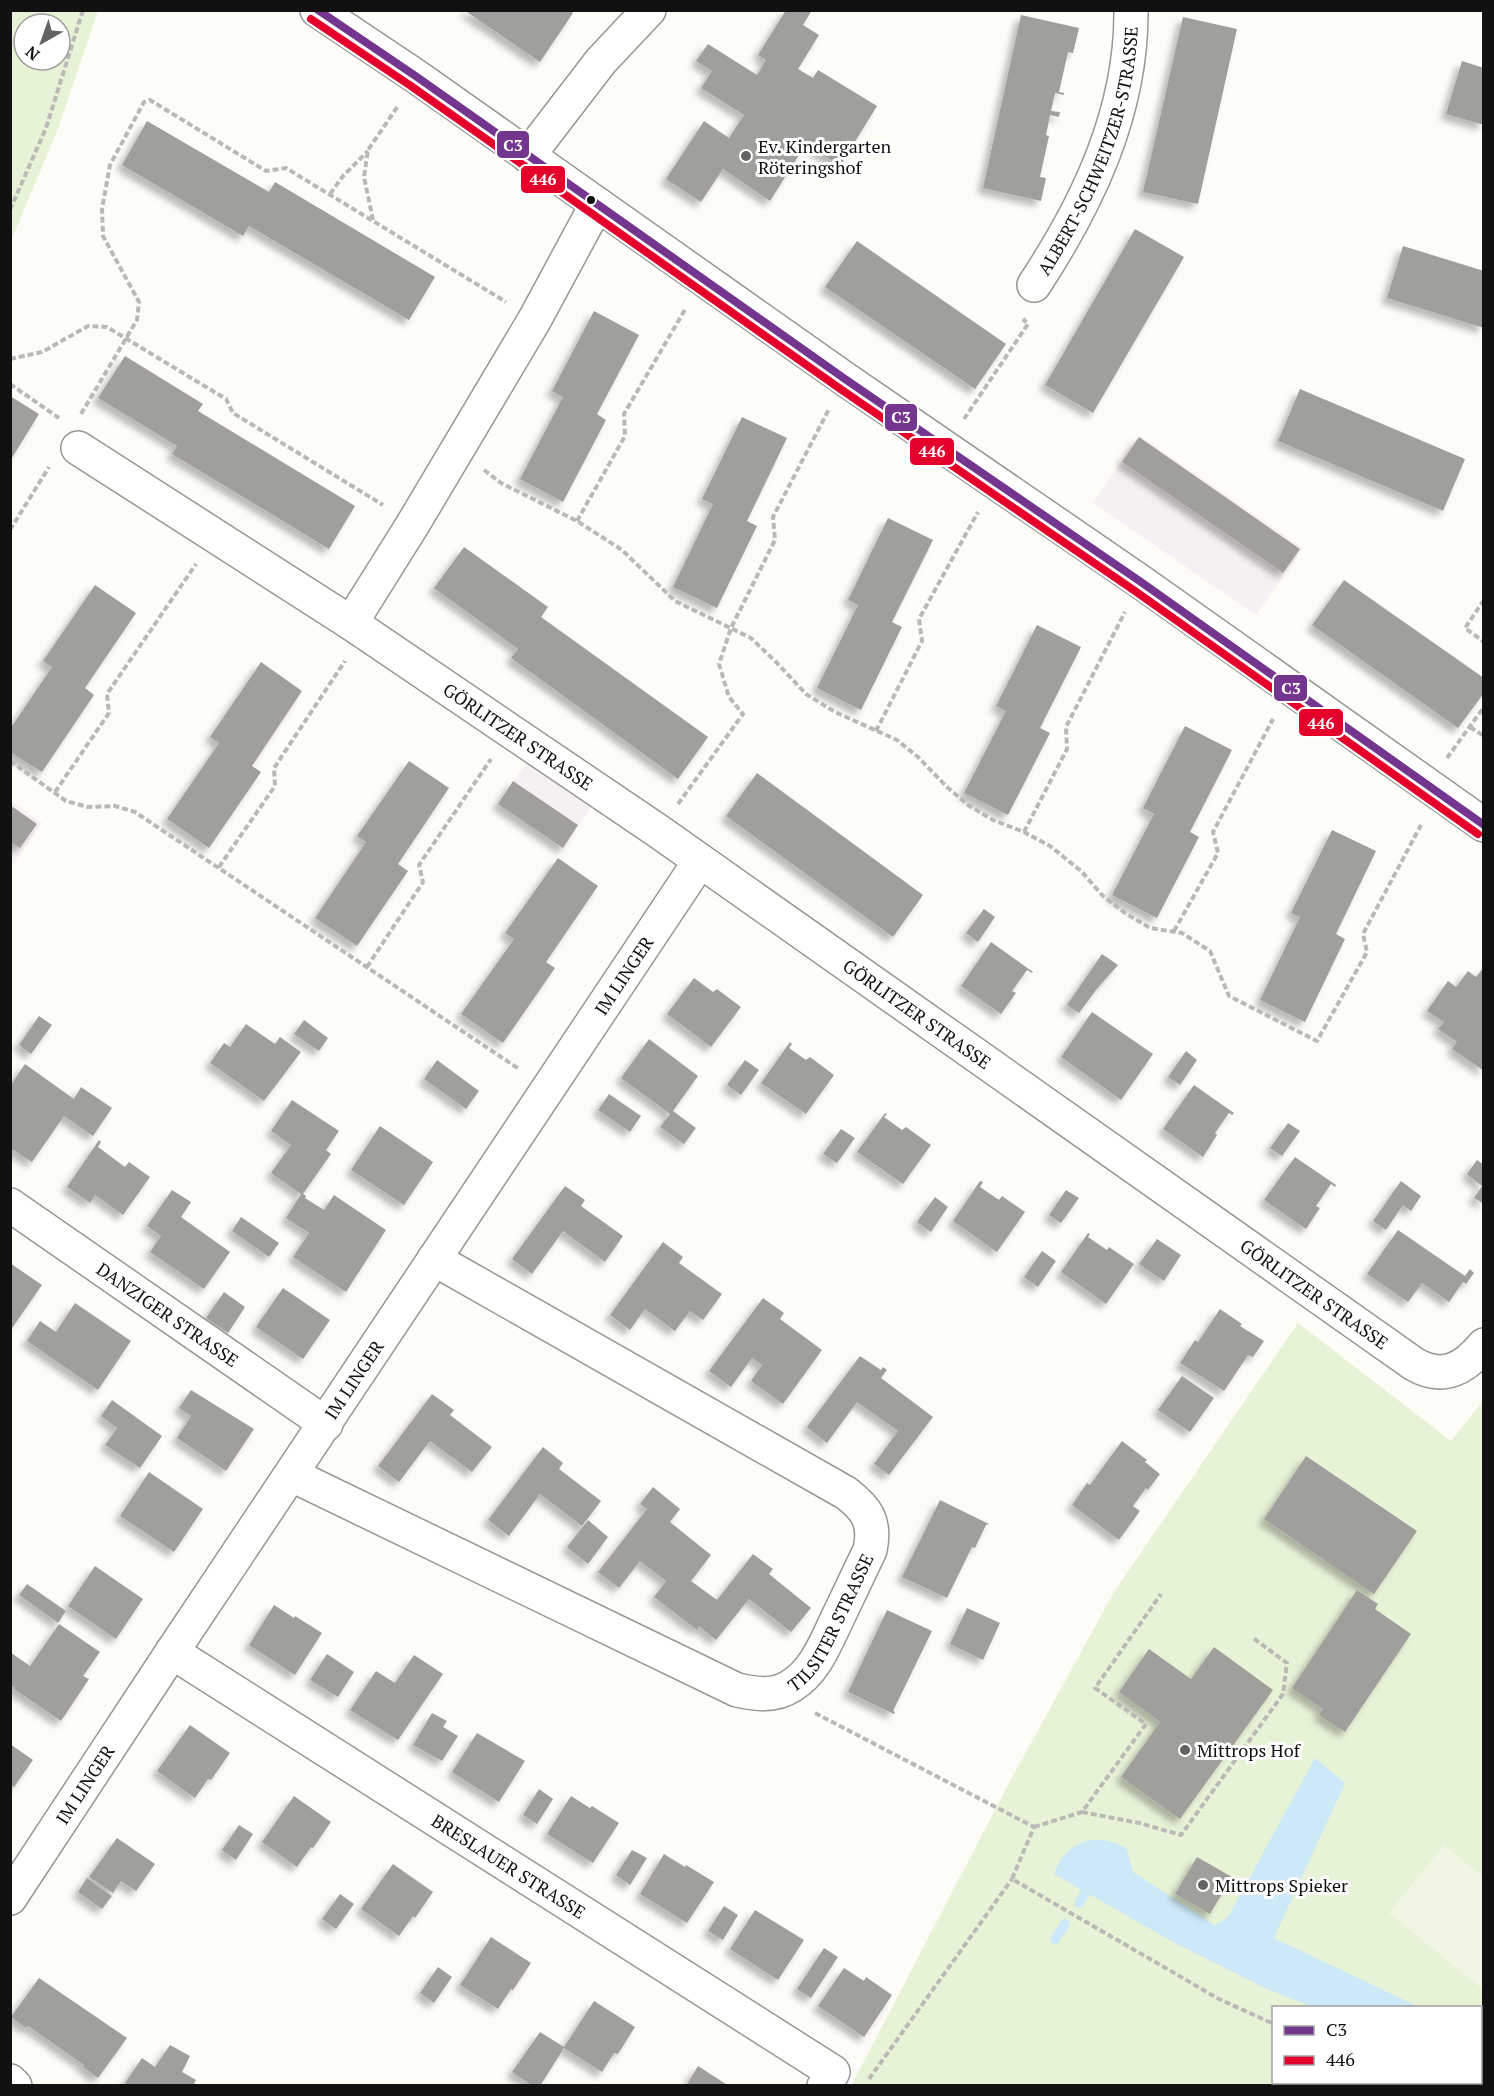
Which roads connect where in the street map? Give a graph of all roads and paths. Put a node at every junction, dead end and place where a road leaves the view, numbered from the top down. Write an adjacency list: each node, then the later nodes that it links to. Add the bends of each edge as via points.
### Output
1 (83, 10): 10 (path, via 46,128)
2 (318, 10): 5 (street)
3 (649, 10): 7 (street, via 601,61)
4 (1131, 10): 13 (street, ALBERT-SCHWEITZER-STRASSE, via 1124,91 1109,138 1086,195)
5 (417, 77): 6 (path); 7 (street)
6 (369, 150): 8 (path); 11 (path, via 364,177)
7 (528, 156): 9 (street)
8 (330, 194): 11 (path); 15 (path, via 286,168 266,171 150,99 144,102 110,165 102,209 103,236 139,302 137,320)
9 (597, 204): 12 (street); 14 (street)
10 (10, 210)
11 (373, 221): 14 (path)
12 (703, 278): 17 (street); 23 (path, via 624,414 625,436)
13 (1034, 285): 20 (path, via 1013,311 1028,324)
14 (535, 319): 21 (street)
15 (127, 338): 16 (path, via 107,327 88,326 42,352); 19 (path); 24 (path, via 226,399 233,412)
16 (10, 359)
17 (845, 379): 20 (street); 30 (path, via 773,517 775,540)
18 (10, 384): 19 (path, via 44,406)
19 (68, 445): 25 (path); 26 (street, GÖRLITZER STRASSE)
20 (945, 447): 22 (street)
21 (458, 449): 23 (path, via 501,483); 24 (street)
22 (994, 481): 27 (street); 36 (path, via 919,619 922,641)
23 (577, 521): 30 (path, via 622,550 675,601)
24 (413, 524): 29 (street)
25 (10, 530)
26 (215, 536): 29 (street, GÖRLITZER STRASSE); 40 (path, via 108,694 109,713)
27 (1141, 582): 32 (street); 43 (path, via 1066,727 1067,749)
28 (1484, 600): 31 (path, via 1465,628)
29 (357, 627): 35 (street, GÖRLITZER STRASSE); 45 (path, via 274,768 275,786)
30 (731, 628): 36 (path, via 751,638 806,694); 42 (path, via 719,664 729,697 743,714)
31 (1484, 642)
32 (1289, 688): 39 (street); 46 (path, via 1213,832 1218,853)
33 (1484, 707): 34 (path)
34 (1470, 727): 37 (path); 39 (path)
35 (510, 730): 42 (street, GÖRLITZER STRASSE); 47 (path, via 419,865 423,882)
36 (876, 730): 43 (path, via 918,757 968,805)
37 (1484, 736)
38 (10, 761): 40 (path)
39 (1433, 789): 41 (street); 46 (path, via 1363,934 1367,952 1317,1041 1229,996 1210,951)
40 (55, 792): 45 (path, via 66,801 88,807 115,806 135,812)
41 (1484, 825)
42 (658, 831): 44 (street, GÖRLITZER STRASSE)
43 (1024, 832): 46 (path, via 1050,846 1125,913 1150,928)
44 (700, 861): 48 (street, IM LINGER); 51 (street, GÖRLITZER STRASSE, via 1423,1370 1457,1369)
45 (219, 867): 47 (path)
46 (1174, 931)
47 (367, 967): 48 (path)
48 (548, 1087): 50 (street, IM LINGER)
49 (10, 1205): 52 (street, DANZIGER STRASSE)
50 (434, 1259): 52 (street, IM LINGER); 57 (street, TILSITER STRASSE, via 846,1493 866,1511 873,1536 870,1550 816,1661 802,1677)
51 (1484, 1346)
52 (326, 1424): 53 (street, IM LINGER)
53 (291, 1475): 56 (street, IM LINGER); 57 (street, TILSITER STRASSE, via 720,1683 753,1694)
54 (1161, 1594): 58 (path, via 1095,1688 1146,1724)
55 (1253, 1638): 58 (path, via 1287,1663 1283,1694 1181,1835)
56 (172, 1652): 61 (street, IM LINGER); 67 (street, BRESLAUER STRASSE, via 833,2072)
57 (782, 1690): 59 (path, via 803,1707)
58 (1082, 1812): 59 (path)
59 (1034, 1827): 60 (path)
60 (1012, 1879): 62 (path, via 1219,1999); 68 (path)
61 (10, 1898)
62 (1272, 2023)
63 (1484, 2056): 64 (path)
64 (1482, 2068)
65 (10, 2081): 66 (street)
66 (15, 2085)
67 (825, 2085)
68 (864, 2085)

